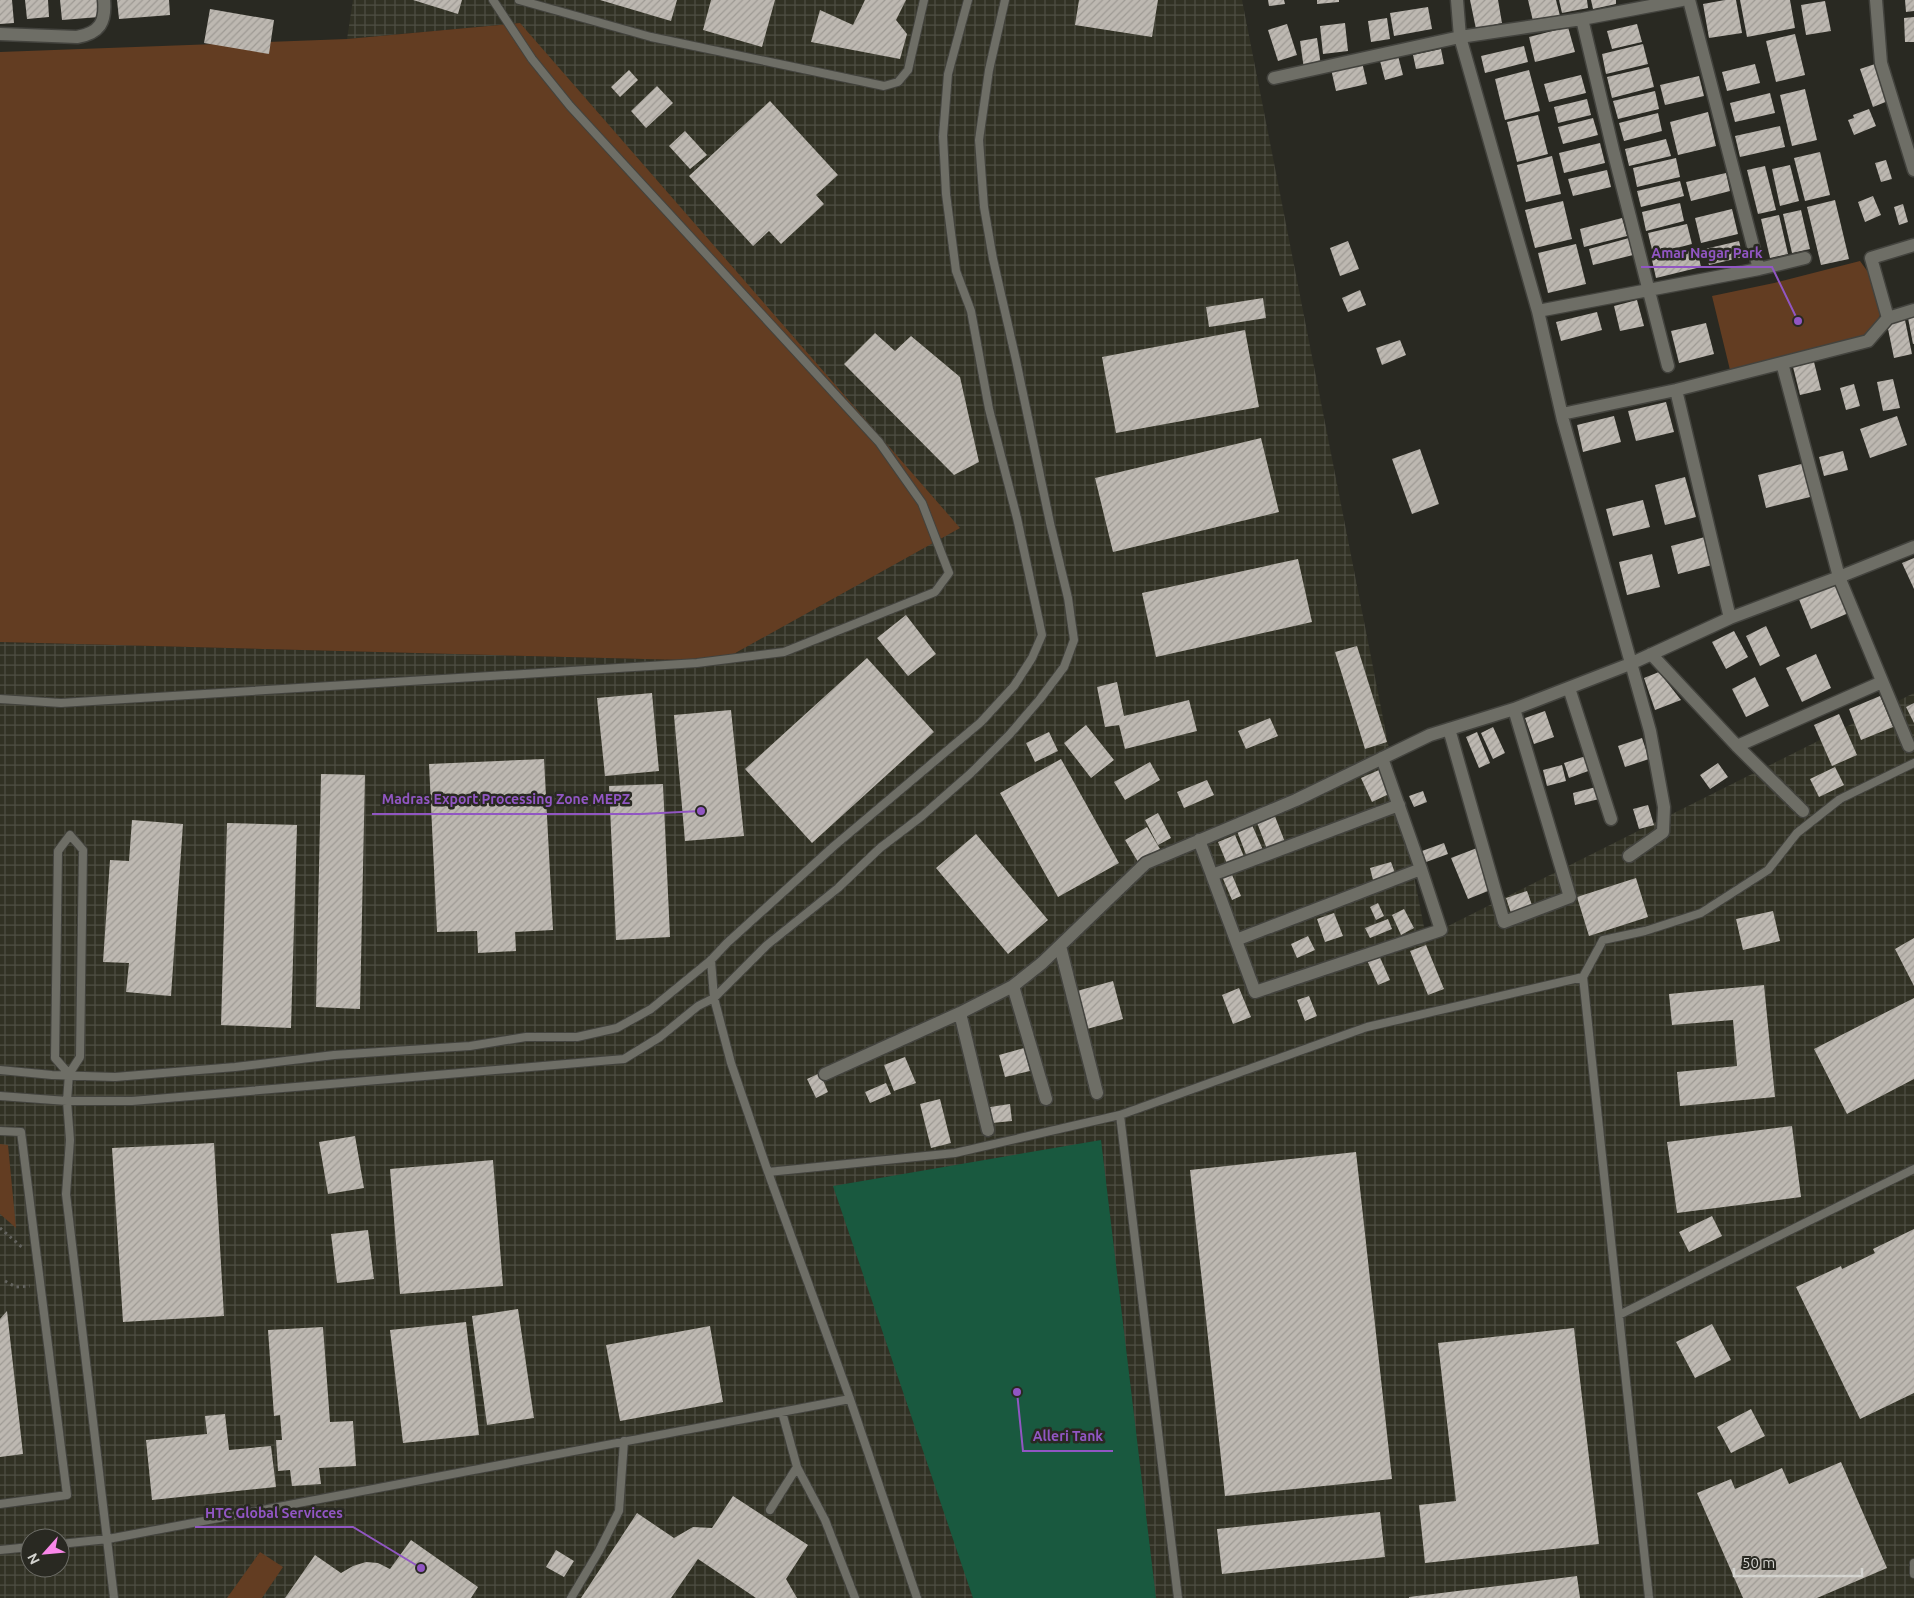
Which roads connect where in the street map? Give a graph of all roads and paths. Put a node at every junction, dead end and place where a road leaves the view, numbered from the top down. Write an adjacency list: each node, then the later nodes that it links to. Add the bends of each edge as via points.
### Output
1 (104, 0): 12 (street, via 102,24 88,35)
2 (494, 0): 34 (lane, via 532,59 570,106 879,442 922,503 949,573 935,592 784,652 697,663 61,703)
3 (519, 0): 4 (lane, via 651,37 884,86 898,82 908,70)
4 (924, 0)
5 (968, 0): 50 (lane, via 948,74 943,136 946,194 956,271 971,311 989,409 1042,635 1014,686 981,722 834,846)
6 (1004, 0): 53 (lane, via 978,140 984,207 1068,598 1074,640 1064,667 1040,699 971,773 880,848 838,888 767,944)
7 (1457, 0): 13 (street)
8 (1682, 0): 11 (street)
9 (1690, 0): 18 (street)
10 (1876, 0): 15 (street, via 1881,63)
11 (1582, 19): 13 (street); 19 (street)
12 (0, 34)
13 (1460, 37): 14 (street); 21 (street)
14 (1274, 78)
15 (1914, 170)
16 (1914, 245): 22 (street, via 1871,258)
17 (1805, 258): 18 (street)
18 (1758, 269): 19 (street)
19 (1650, 290): 21 (street); 24 (street)
20 (1914, 310): 22 (street)
21 (1538, 311): 26 (street)
22 (1888, 318): 23 (street, via 1868,341)
23 (1782, 363): 25 (street); 28 (street)
24 (1668, 366)
25 (1676, 390): 26 (street); 29 (street)
26 (1562, 414): 31 (street)
27 (1914, 547): 28 (street)
28 (1839, 577): 29 (street); 32 (street)
29 (1730, 618): 30 (street)
30 (1651, 654): 31 (street); 37 (street)
31 (1630, 664): 33 (street); 45 (street, via 1650,731 1664,807 1663,832)
32 (1882, 682): 37 (street); 38 (street)
33 (1569, 688): 35 (street); 43 (street)
34 (0, 699)
35 (1514, 709): 36 (street); 36 (street, via 1570,897 1504,922)
36 (1449, 729): 39 (street)
37 (1737, 746): 42 (street)
38 (1909, 746)
39 (1382, 758): 41 (street); 44 (street, via 1296,800)
40 (1914, 762): 51 (lane, via 1840,799 1797,833 1768,870 1701,913 1603,940)
41 (1398, 805): 46 (street); 47 (street)
42 (1803, 811)
43 (1611, 819)
44 (1199, 840): 47 (street); 49 (street, via 1146,863)
45 (1629, 856)
46 (1422, 869): 48 (street); 48 (street, via 1441,930 1255,992)
47 (1212, 874): 48 (street)
48 (1236, 940)
49 (1060, 946): 52 (street); 58 (street)
50 (711, 960): 53 (lane); 56 (lane, via 651,1008 617,1028 577,1037 526,1038 470,1046 334,1055 115,1077)
51 (1583, 977): 62 (lane, via 1366,1027); 71 (lane)
52 (1013, 986): 54 (street); 60 (street)
53 (714, 998): 61 (lane, via 624,1059 132,1101); 66 (lane, via 731,1063)
54 (960, 1014): 57 (street); 63 (street)
55 (0, 1070): 56 (lane)
56 (69, 1074): 56 (lane, via 55,1058 58,851 70,835 83,850 80,1057); 61 (lane)
57 (825, 1074)
58 (1097, 1093)
59 (0, 1096): 61 (lane)
60 (1046, 1099)
61 (66, 1101): 78 (lane, via 70,1140 66,1194)
62 (1120, 1115): 66 (lane, via 955,1153); 88 (lane)
63 (988, 1130)
64 (0, 1131): 68 (lane, via 21,1132)
65 (1914, 1170): 71 (lane)
66 (768, 1172): 72 (lane)
67 (0, 1228): 68 (path)
68 (37, 1260): 70 (lane)
69 (5, 1281): 70 (path, via 16,1287)
70 (40, 1284): 76 (lane, via 67,1495)
71 (1619, 1315): 89 (lane)
72 (850, 1399): 73 (lane); 87 (lane)
73 (782, 1412): 74 (lane); 75 (lane)
74 (624, 1441): 78 (lane); 85 (lane, via 619,1511)
75 (797, 1467): 77 (lane); 86 (lane, via 825,1520)
76 (0, 1504)
77 (770, 1510)
78 (108, 1539): 79 (lane); 84 (lane)
79 (70, 1543)
80 (20, 1548): 81 (lane)
81 (0, 1550)
82 (1914, 1563): 83 (lane)
83 (1914, 1574)
84 (114, 1598)
85 (571, 1598)
86 (855, 1598)
87 (917, 1598)
88 (1178, 1598)
89 (1650, 1598)

